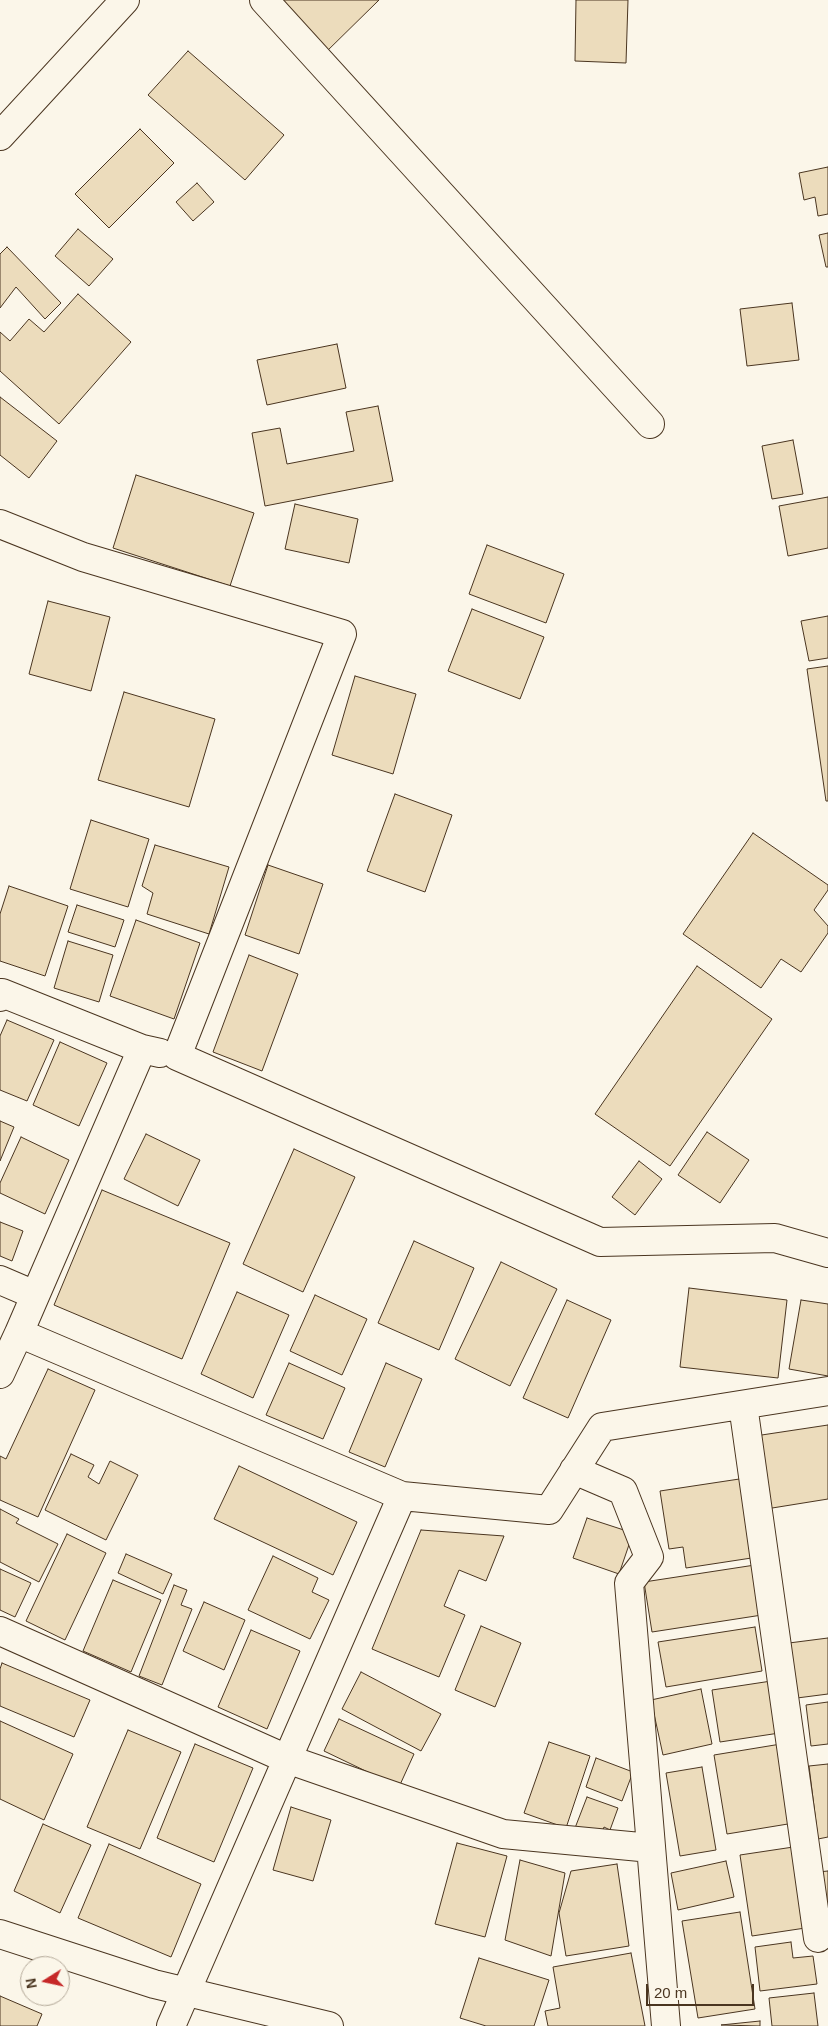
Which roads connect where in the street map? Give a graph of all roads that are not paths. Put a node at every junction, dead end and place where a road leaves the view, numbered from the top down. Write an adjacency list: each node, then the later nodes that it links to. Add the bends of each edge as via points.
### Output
1 (125, 0): 3 (main road)
2 (264, 0): 4 (main road)
3 (0, 136)
4 (650, 424)
5 (0, 524): 8 (main road, via 83,557 342,634)
6 (1, 994): 7 (main road)
7 (142, 1049): 8 (main road); 11 (main road)
8 (177, 1056): 9 (main road, via 600,1242 775,1238)
9 (828, 1253)
10 (0, 1280): 11 (main road)
11 (35, 1295): 12 (main road)
12 (18, 1333): 13 (main road); 17 (main road)
13 (0, 1374)
14 (828, 1391): 15 (main road)
15 (743, 1405): 16 (main road, via 602,1427); 22 (main road)
16 (574, 1470): 17 (main road, via 549,1510); 20 (main road, via 623,1491 649,1557 629,1583)
17 (402, 1496): 19 (main road)
18 (0, 1632): 19 (main road)
19 (287, 1759): 20 (main road, via 503,1834); 23 (main road)
20 (651, 1848): 26 (main road)
21 (0, 1934): 23 (main road, via 154,1984)
22 (818, 1938)
23 (186, 1991): 24 (main road); 25 (main road)
24 (171, 2026)
25 (328, 2026)
26 (666, 2026)

